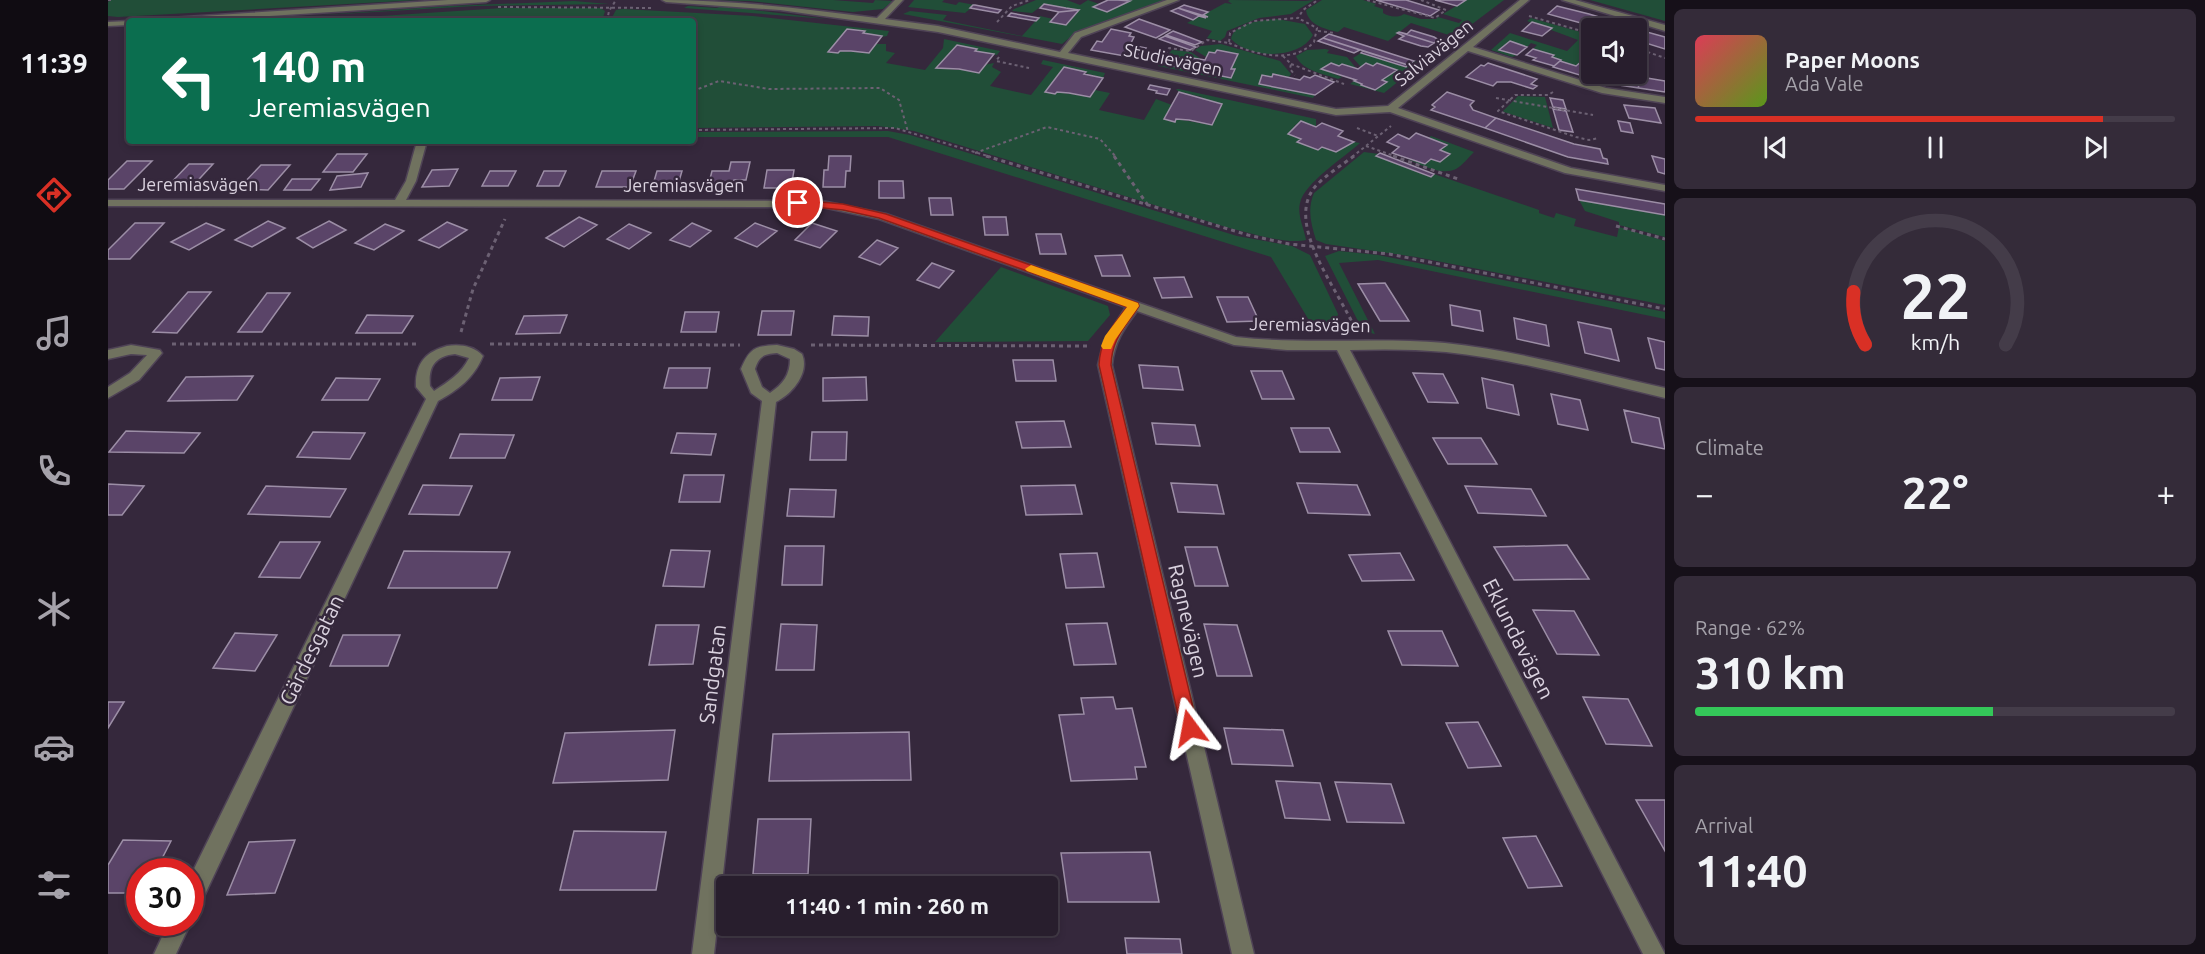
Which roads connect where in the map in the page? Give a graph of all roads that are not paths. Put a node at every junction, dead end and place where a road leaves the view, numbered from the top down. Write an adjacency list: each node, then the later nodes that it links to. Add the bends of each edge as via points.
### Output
1 (666, 0): 8 (street, Studievägen, via 780,8)
2 (899, 0): 8 (street)
3 (1175, 0): 13 (street, via 1083,32)
4 (1525, 0): 12 (street, Salviavägen)
5 (1566, 0): 11 (street)
6 (489, 4): 7 (street)
7 (214, 18)
8 (879, 21): 13 (street, Studievägen)
9 (126, 23): 10 (street)
10 (108, 24)
11 (1665, 28)
12 (1467, 48): 14 (street, via 1605,91); 15 (street, Salviavägen)
13 (1063, 54): 15 (street, Studievägen, via 1336,112)
14 (1665, 100)
15 (1391, 109): 17 (street, Studievägen, via 1569,171)
16 (421, 144): 19 (street, via 411,181)
17 (1665, 188)
18 (108, 203): 19 (street, Jeremiasvägen)
19 (399, 203): 20 (street, Jeremiasvägen, via 798,203 843,207 882,216)
20 (1134, 306): 21 (street, Jeremiasvägen, via 1234,340 1270,345); 31 (street, Ragnevägen, via 1109,339 1105,365)
21 (1340, 344): 24 (street, Jeremiasvägen, via 1483,353); 32 (street, Eklundavägen)
22 (108, 355): 23 (street, via 127,349 155,353 134,378)
23 (108, 393)
24 (1665, 393)
25 (433, 398): 25 (street, Gärdesgatan, via 452,387 473,365 476,356 457,347 432,357 423,369 423,387); 27 (street, Gärdesgatan)
26 (769, 399): 30 (street, Sandgatan)
27 (204, 872)
28 (173, 936): 29 (street)
29 (165, 954)
30 (703, 954)
31 (1243, 954)
32 (1655, 954)

